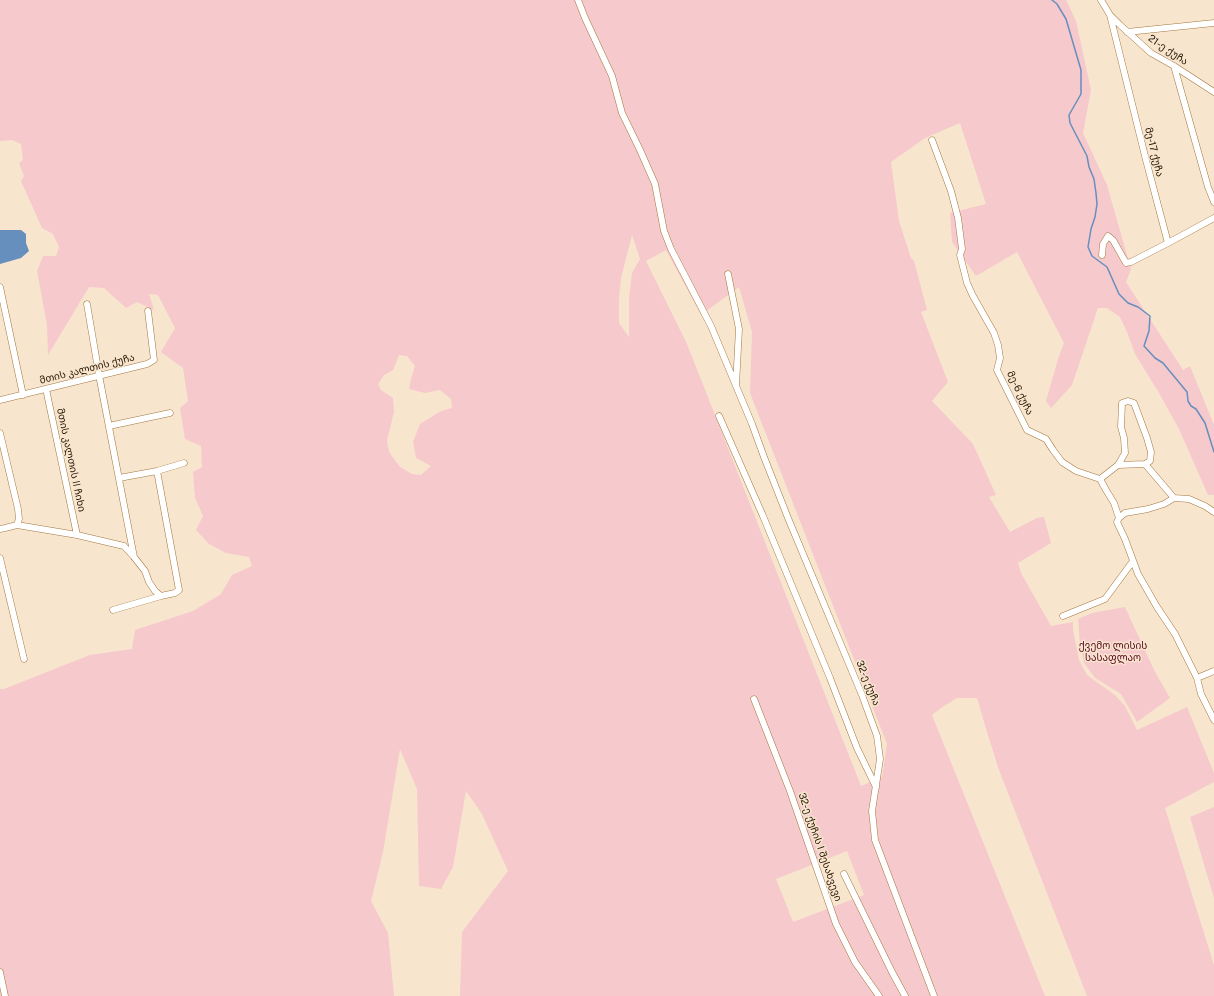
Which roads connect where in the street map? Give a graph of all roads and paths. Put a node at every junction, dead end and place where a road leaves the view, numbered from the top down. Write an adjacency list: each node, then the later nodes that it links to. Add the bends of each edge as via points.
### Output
1 (578, 0): 18 (street, 32-ე ქუჩა, via 612,76 622,113 655,184 664,232 711,326)
2 (1101, 0): 3 (street, 21-ე ქუჩა)
3 (1110, 15): 5 (street, 21-ე ქუჩა); 11 (street, მე-17 ქუჩა)
4 (1214, 23): 5 (street)
5 (1127, 32): 6 (street, 21-ე ქუჩა, via 1151,53)
6 (1174, 66): 7 (street, 21-ე ქუჩა); 9 (street)
7 (1214, 92)
8 (932, 140): 31 (street, მე-6 ქუჩა, via 958,218 962,250 960,255 967,283 994,332 1000,358 997,370 1010,397 1027,430 1046,439 1062,462 1076,471)
9 (1214, 202)
10 (1214, 218): 11 (street)
11 (1168, 243): 12 (street, via 1126,263 1108,236 1103,244)
12 (1102, 255)
13 (728, 274): 18 (street, via 739,329)
14 (0, 287): 20 (street)
15 (87, 304): 17 (street)
16 (148, 311): 17 (street, მთის კალთის ქუჩა, via 154,360)
17 (99, 375): 19 (street, მთის კალთის ქუჩა); 24 (street)
18 (736, 387): 49 (street, 32-ე ქუჩა, via 878,736 880,759)
19 (46, 389): 20 (street, მთის კალთის ქუჩა); 37 (street, მთის კალთის II ჩიხი)
20 (22, 395): 21 (street, მთის კალთის ქუჩა)
21 (0, 400)
22 (170, 413): 24 (street)
23 (719, 416): 49 (street, via 763,516 857,748)
24 (109, 426): 30 (street)
25 (0, 433): 35 (street, via 18,509)
26 (184, 463): 29 (street)
27 (1118, 464): 28 (street); 28 (street, via 1125,454 1121,426 1122,403 1128,401 1134,403 1148,438 1150,460); 31 (street)
28 (1144, 464): 32 (street)
29 (157, 471): 30 (street); 41 (street, via 179,590)
30 (119, 478): 38 (street)
31 (1100, 479): 34 (street, via 1114,503)
32 (1174, 498): 33 (street, via 1189,499); 34 (street, via 1148,509 1125,513)
33 (1214, 512)
34 (1119, 518): 40 (street, via 1117,522)
35 (17, 525): 36 (street); 37 (street)
36 (0, 528)
37 (77, 535): 38 (street, via 124,546)
38 (134, 557): 41 (street, via 145,571 155,591)
39 (0, 558): 44 (street)
40 (1133, 561): 43 (street, via 1106,599); 46 (street)
41 (161, 596): 42 (street)
42 (113, 610)
43 (1063, 616)
44 (24, 659)
45 (1214, 671): 46 (street)
46 (1197, 678): 48 (street)
47 (754, 699): 53 (street, 32-ე ქუჩის I შესახვევი, via 790,791 836,924 855,962)
48 (1214, 720)
49 (876, 787): 55 (street, 32-ე ქუჩა, via 872,811 875,840)
50 (844, 874): 54 (street)
51 (0, 972): 52 (street)
52 (4, 996)
53 (879, 996)
54 (905, 996)
55 (934, 996)

